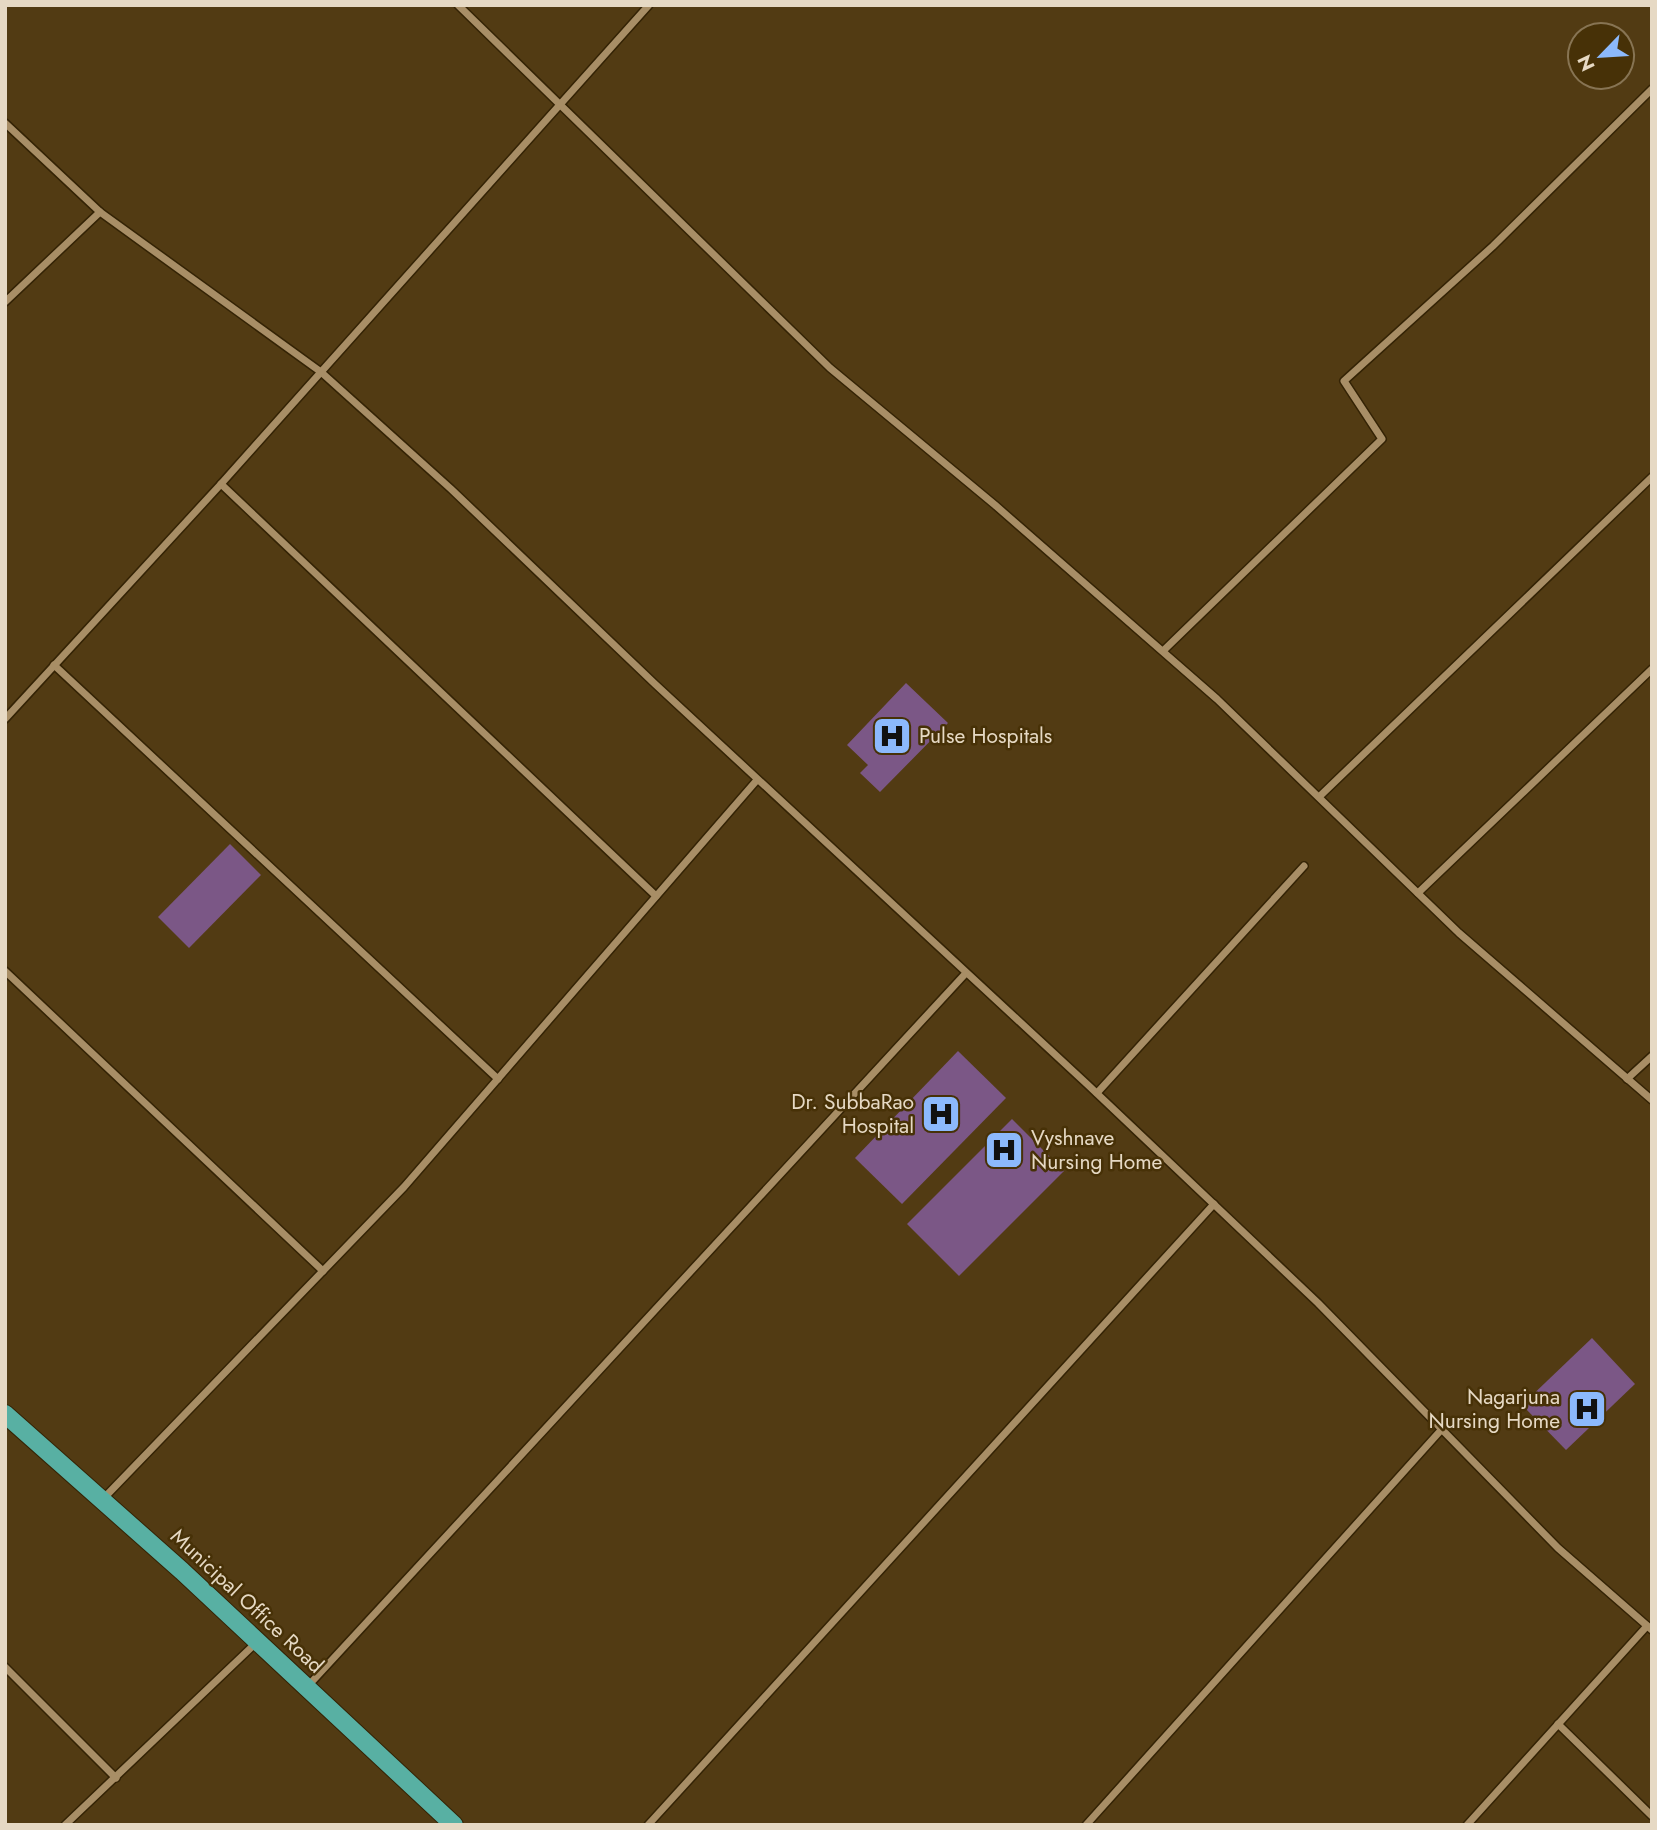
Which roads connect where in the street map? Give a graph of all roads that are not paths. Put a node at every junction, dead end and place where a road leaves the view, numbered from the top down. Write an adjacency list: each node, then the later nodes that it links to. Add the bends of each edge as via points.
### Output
1 (458, 5): 4 (street)
2 (649, 5): 4 (street)
3 (1652, 89): 11 (street, via 1493,246 1344,381 1382,439)
4 (561, 105): 8 (street); 11 (street, via 830,368)
5 (5, 122): 6 (street)
6 (100, 212): 7 (street); 8 (street)
7 (5, 302)
8 (321, 372): 10 (street); 15 (street)
9 (1652, 477): 16 (street)
10 (221, 484): 12 (street); 19 (street)
11 (1163, 651): 16 (street)
12 (54, 665): 14 (street); 23 (street)
13 (1652, 669): 18 (street)
14 (5, 719)
15 (757, 780): 19 (street); 21 (street)
16 (1320, 796): 18 (street)
17 (1304, 866): 25 (street)
18 (1418, 893): 24 (street)
19 (656, 896): 23 (street)
20 (5, 971): 28 (street)
21 (966, 973): 25 (street); 35 (street)
22 (1652, 1056): 24 (street)
23 (498, 1079): 28 (street)
24 (1627, 1079): 26 (street)
25 (1097, 1093): 27 (street)
26 (1652, 1100)
27 (1214, 1204): 30 (street); 41 (street)
28 (323, 1271): 31 (street)
29 (5, 1413): 31 (main road, Municipal Office Road)
30 (1442, 1429): 32 (street, via 1558,1548); 42 (street)
31 (102, 1500): 33 (main road, Municipal Office Road)
32 (1649, 1628): 36 (street)
33 (257, 1641): 35 (main road, Municipal Office Road); 37 (street)
34 (5, 1667): 37 (street)
35 (307, 1687): 40 (main road, Municipal Office Road)
36 (1558, 1724): 38 (street); 43 (street)
37 (116, 1777): 39 (street)
38 (1652, 1816)
39 (65, 1825)
40 (454, 1825)
41 (648, 1825)
42 (1086, 1825)
43 (1467, 1825)

